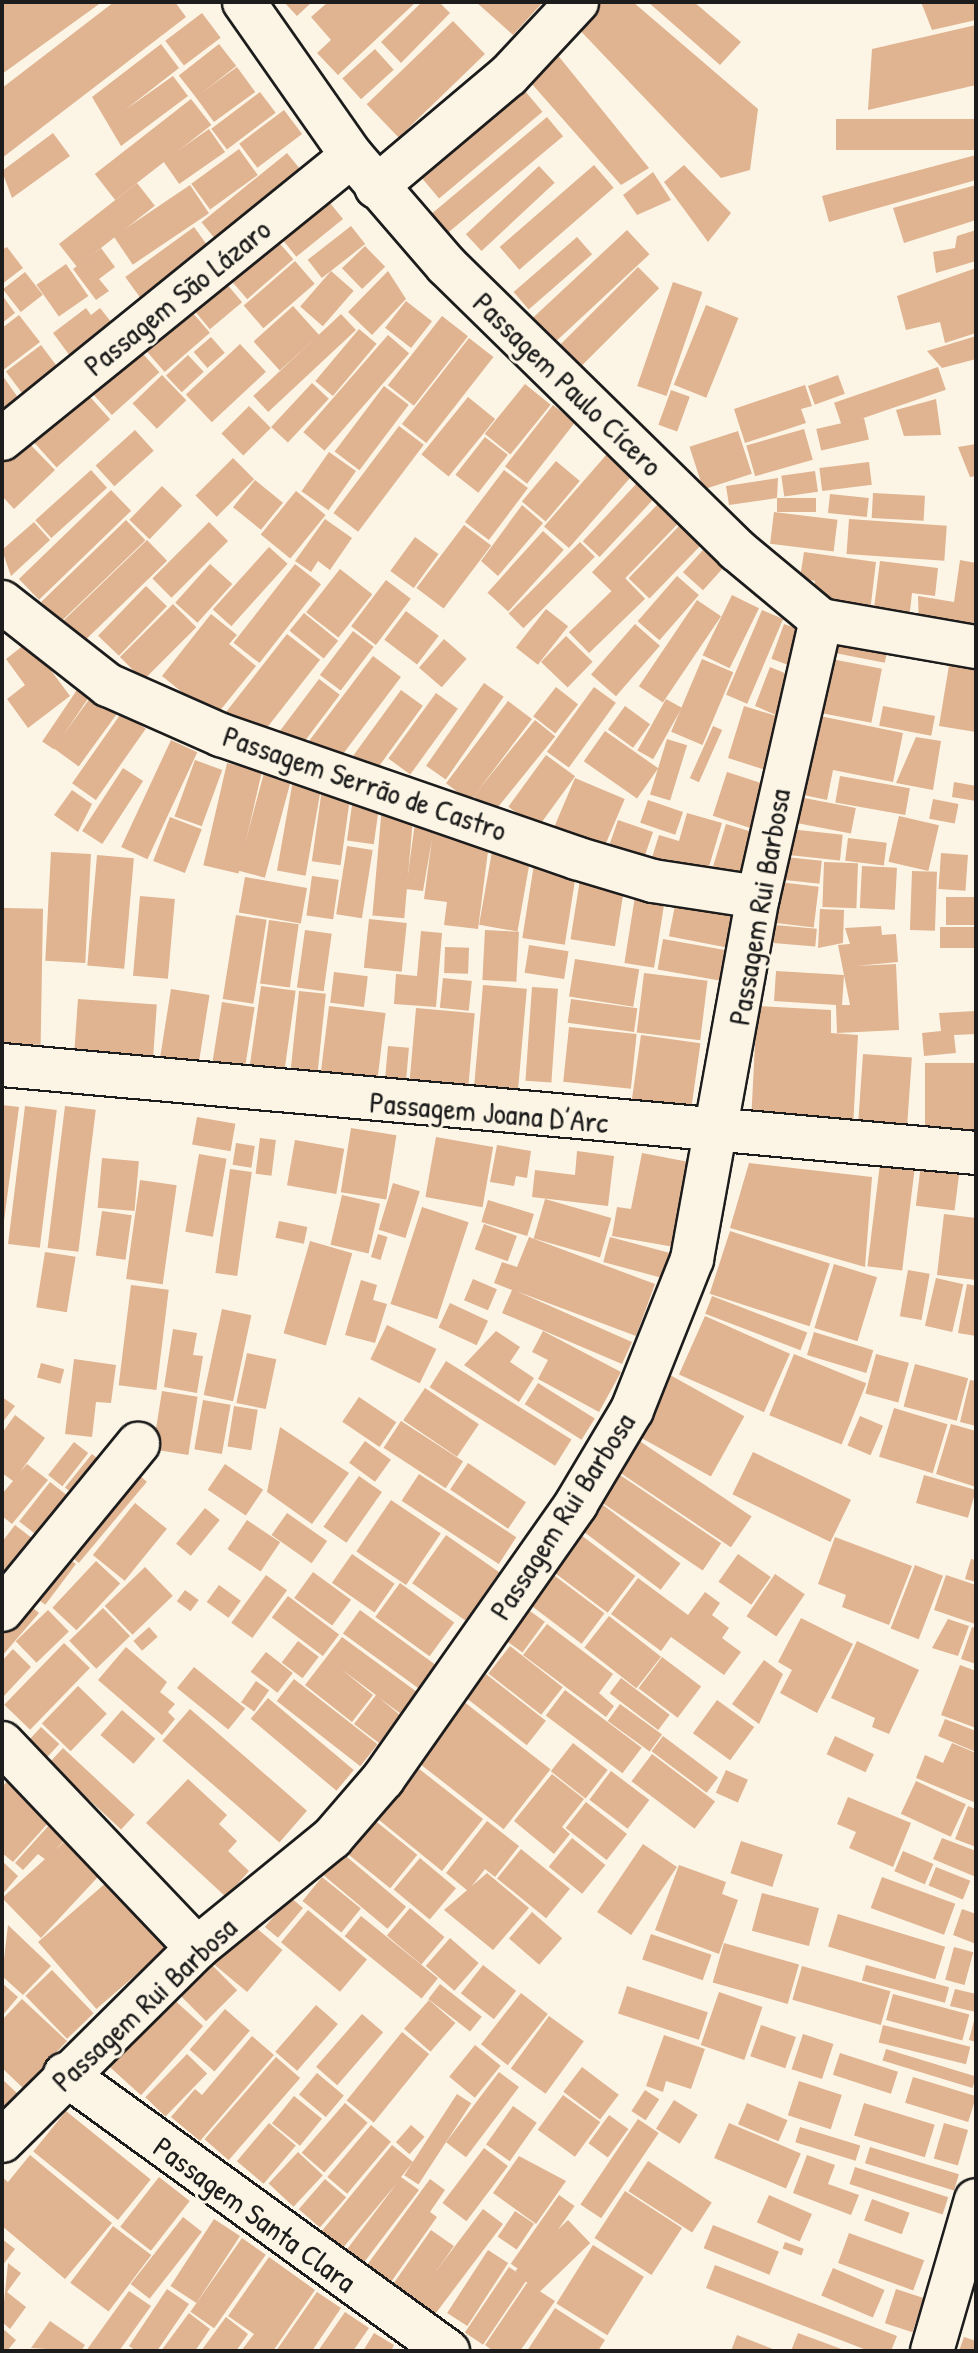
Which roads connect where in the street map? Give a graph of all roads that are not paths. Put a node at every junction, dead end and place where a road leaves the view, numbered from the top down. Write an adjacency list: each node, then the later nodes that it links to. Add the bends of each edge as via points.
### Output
1 (244, 2): 3 (street, Passagem Paulo Cícero)
2 (577, 2): 3 (street, Passagem São Lázaro, via 520,64)
3 (364, 171): 4 (street, Passagem São Lázaro); 6 (street, Passagem Paulo Cícero, via 512,332 737,550)
4 (2, 439)
5 (2, 602): 8 (street, Passagem Serrão de Castro, via 108,685 221,735 576,858 653,881)
6 (821, 620): 7 (street, Passagem Paulo Cícero); 8 (street, Passagem Rui Barbosa)
7 (976, 647)
8 (758, 897): 10 (street, Passagem Rui Barbosa)
9 (2, 1065): 10 (street, Passagem Joana D’Arc)
10 (719, 1135): 11 (street, Passagem Joana D’Arc); 15 (street, Passagem Rui Barbosa, via 673,1313 632,1410 576,1504 383,1779 332,1838)
11 (976, 1153)
12 (138, 1444): 13 (street)
13 (2, 1610)
14 (2, 1743): 15 (street)
15 (197, 1948): 16 (street, Passagem Rui Barbosa)
16 (65, 2074): 17 (street, Passagem Rui Barbosa); 19 (street, Passagem Santa Clara)
17 (2, 2141)
18 (976, 2200): 20 (street)
19 (448, 2351)
20 (932, 2351)

